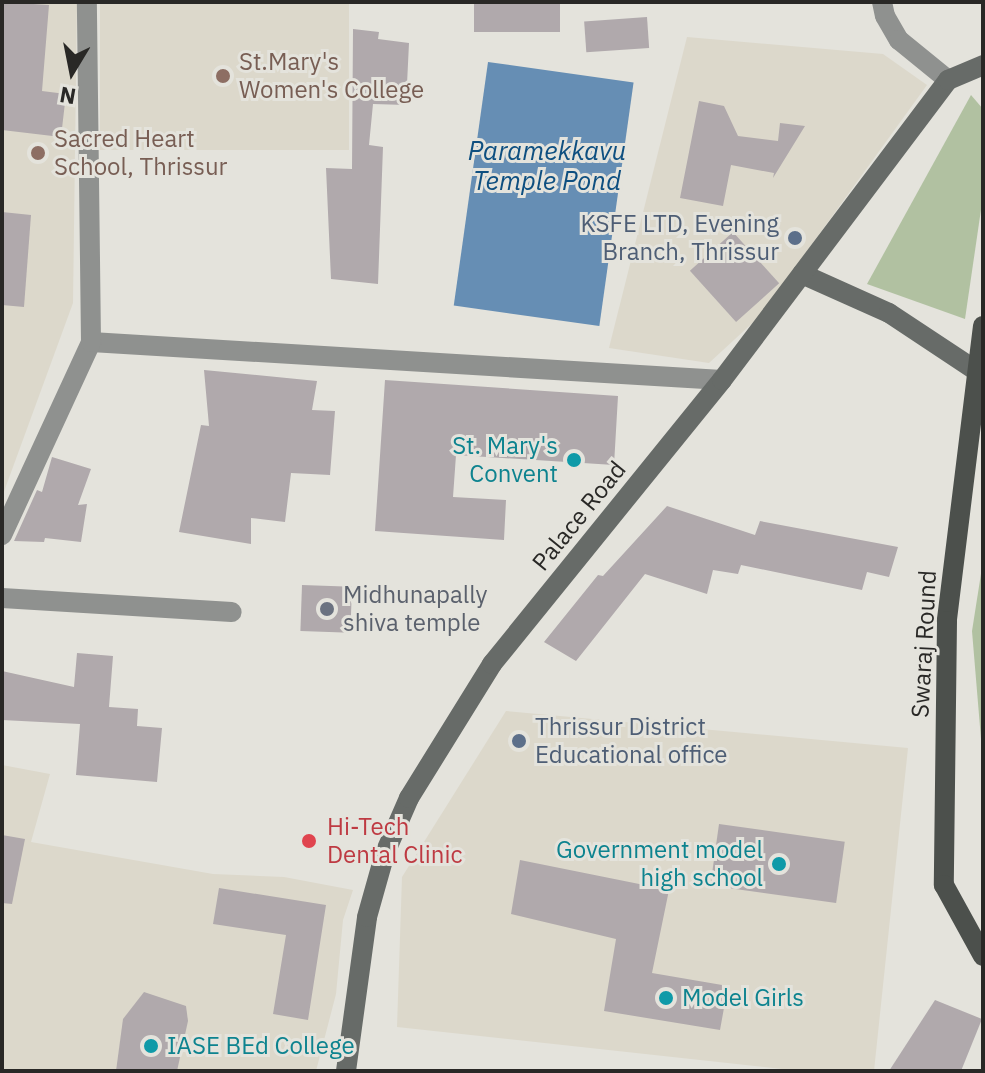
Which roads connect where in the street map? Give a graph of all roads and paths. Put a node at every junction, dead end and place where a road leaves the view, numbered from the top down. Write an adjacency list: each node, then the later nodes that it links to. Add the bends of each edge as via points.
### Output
1 (87, 2): 7 (street)
2 (882, 2): 4 (street, via 899,40)
3 (983, 65): 4 (main road, Palace Road)
4 (948, 80): 5 (main road, Palace Road)
5 (802, 274): 8 (main road, via 889,313); 9 (main road, Palace Road)
6 (983, 326): 8 (main road, Swaraj Round)
7 (91, 342): 9 (street); 10 (street)
8 (975, 370): 13 (main road, Swaraj Round, via 947,621 944,885)
9 (722, 380): 14 (main road, Palace Road, via 492,664 409,798 385,853 367,917)
10 (2, 535)
11 (2, 598): 12 (street)
12 (232, 612)
13 (983, 956)
14 (346, 1071)

